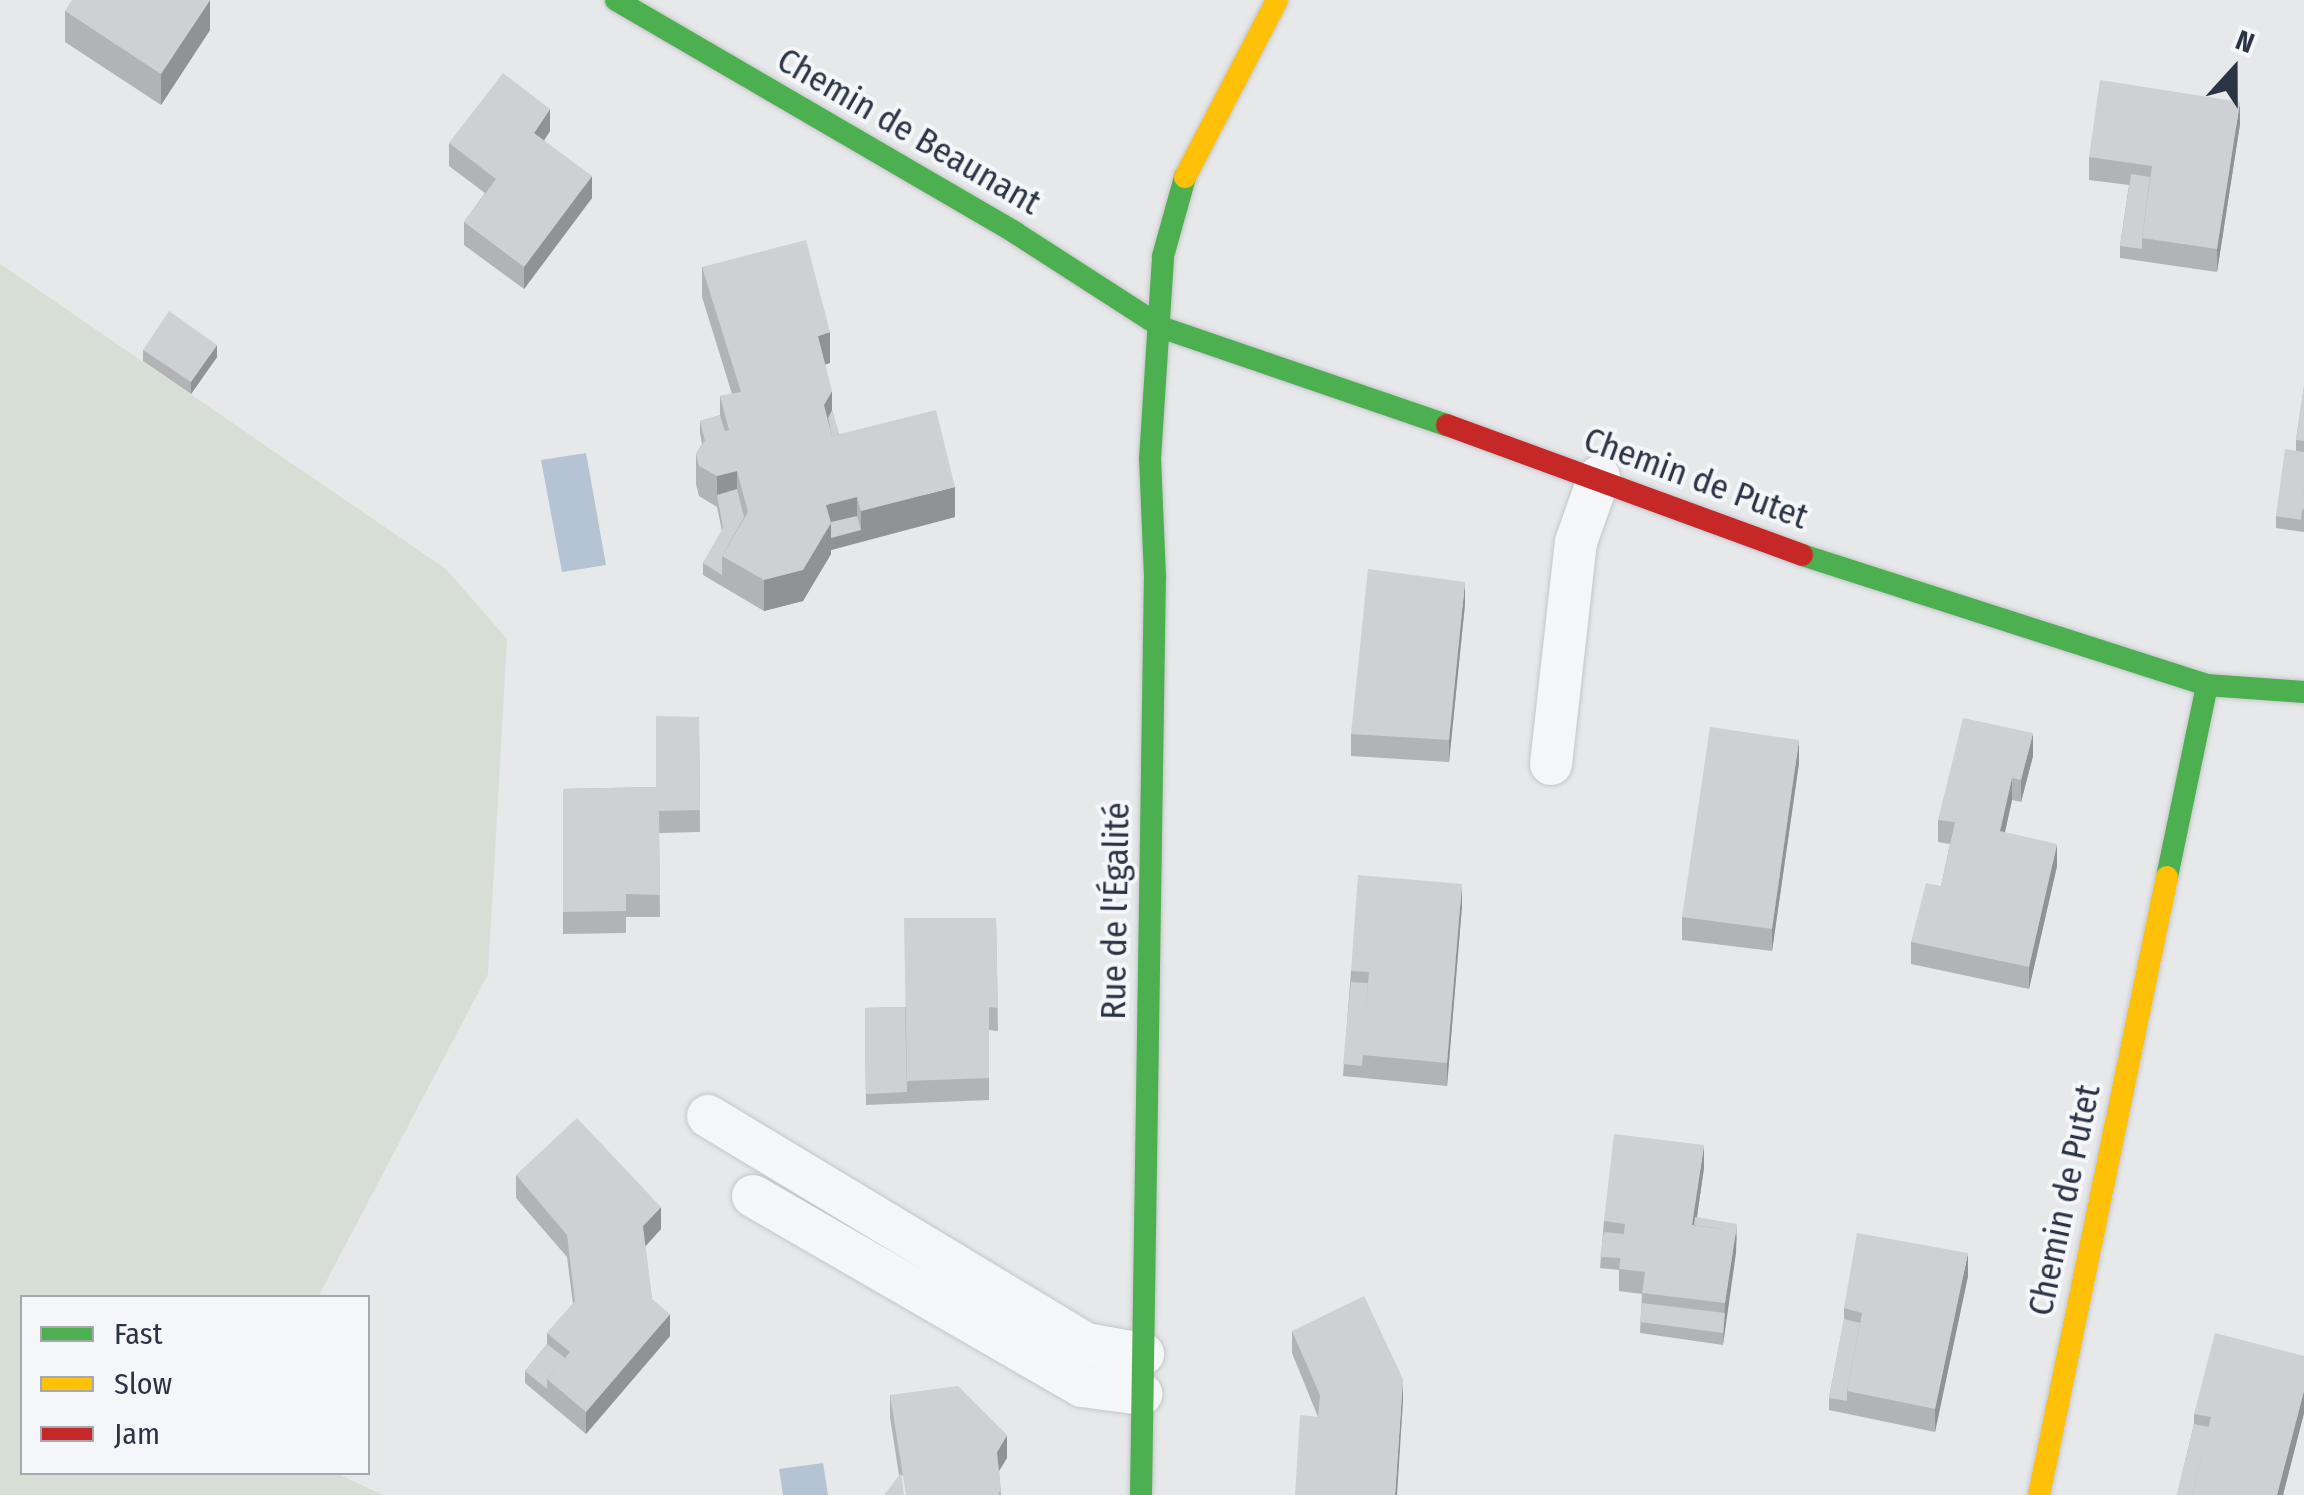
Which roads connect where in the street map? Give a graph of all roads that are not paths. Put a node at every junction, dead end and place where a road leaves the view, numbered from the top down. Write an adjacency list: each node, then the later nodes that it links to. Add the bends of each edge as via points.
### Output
1 (616, 0): 3 (street, Chemin de Beaunant, via 1014,232)
2 (1277, 0): 3 (street, Rue de l'Égalité, via 1187,172 1163,256)
3 (1164, 328): 4 (street, Chemin de Putet); 10 (street, Rue de l'Égalité, via 1150,460 1155,577)
4 (1599, 478): 5 (street, Chemin de Putet, via 1791,551); 7 (lane, via 1576,542)
5 (2207, 684): 6 (street, Chemin de Putet); 12 (street, Chemin de Putet)
6 (2304, 692)
7 (1551, 764)
8 (708, 1116): 10 (lane)
9 (753, 1196): 10 (lane, via 1082,1386)
10 (1142, 1374): 11 (street, Rue de l'Égalité)
11 (1142, 1495)
12 (2038, 1495)

